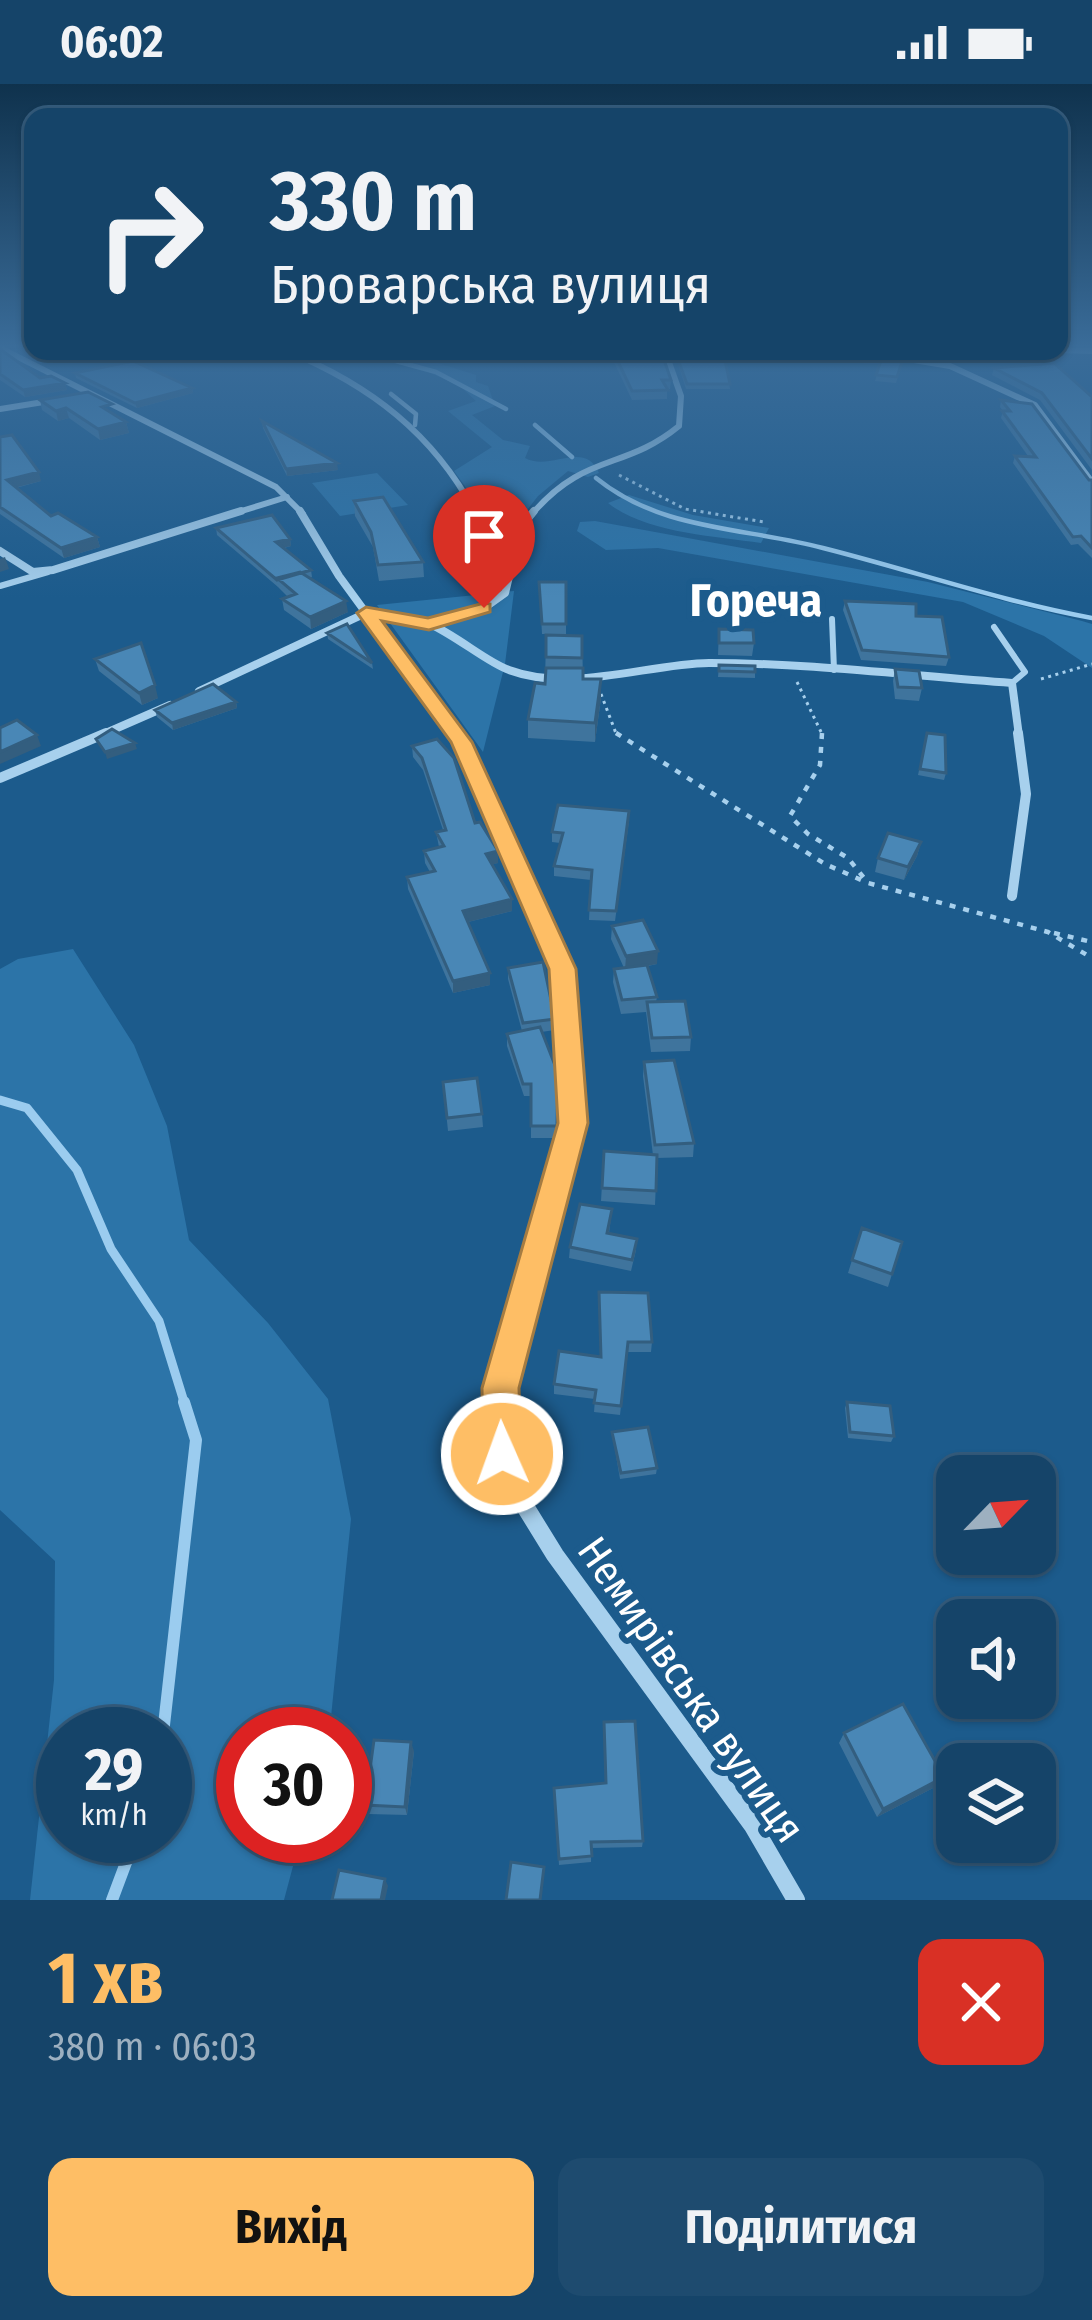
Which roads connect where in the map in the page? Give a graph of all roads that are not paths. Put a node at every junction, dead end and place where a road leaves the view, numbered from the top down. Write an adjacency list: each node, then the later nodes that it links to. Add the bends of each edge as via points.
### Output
1 (160, 429): 6 (street, Немирівська вулиця)
2 (418, 429): 9 (street, via 479,513)
3 (676, 429): 9 (street, via 650,450 559,482 521,527)
4 (1053, 429): 5 (street)
5 (1092, 482)
6 (287, 497): 8 (street); 11 (street, Немирівська вулиця)
7 (0, 551): 8 (street, via 33,572)
8 (53, 570): 10 (lane)
9 (508, 581): 13 (street, via 484,608)
10 (0, 586)
11 (366, 613): 13 (street); 17 (street); 19 (street, Немирівська вулиця, via 461,742 562,969 573,1123 500,1388 502,1454 555,1555 753,1826)
12 (832, 619): 15 (lane)
13 (429, 624): 15 (street, via 507,670 593,678 677,664)
14 (994, 627): 16 (lane, via 1023,662 1025,672)
15 (834, 670): 16 (street)
16 (1012, 683): 18 (street, via 1026,794)
17 (0, 778)
18 (1012, 896)
19 (796, 1900)

